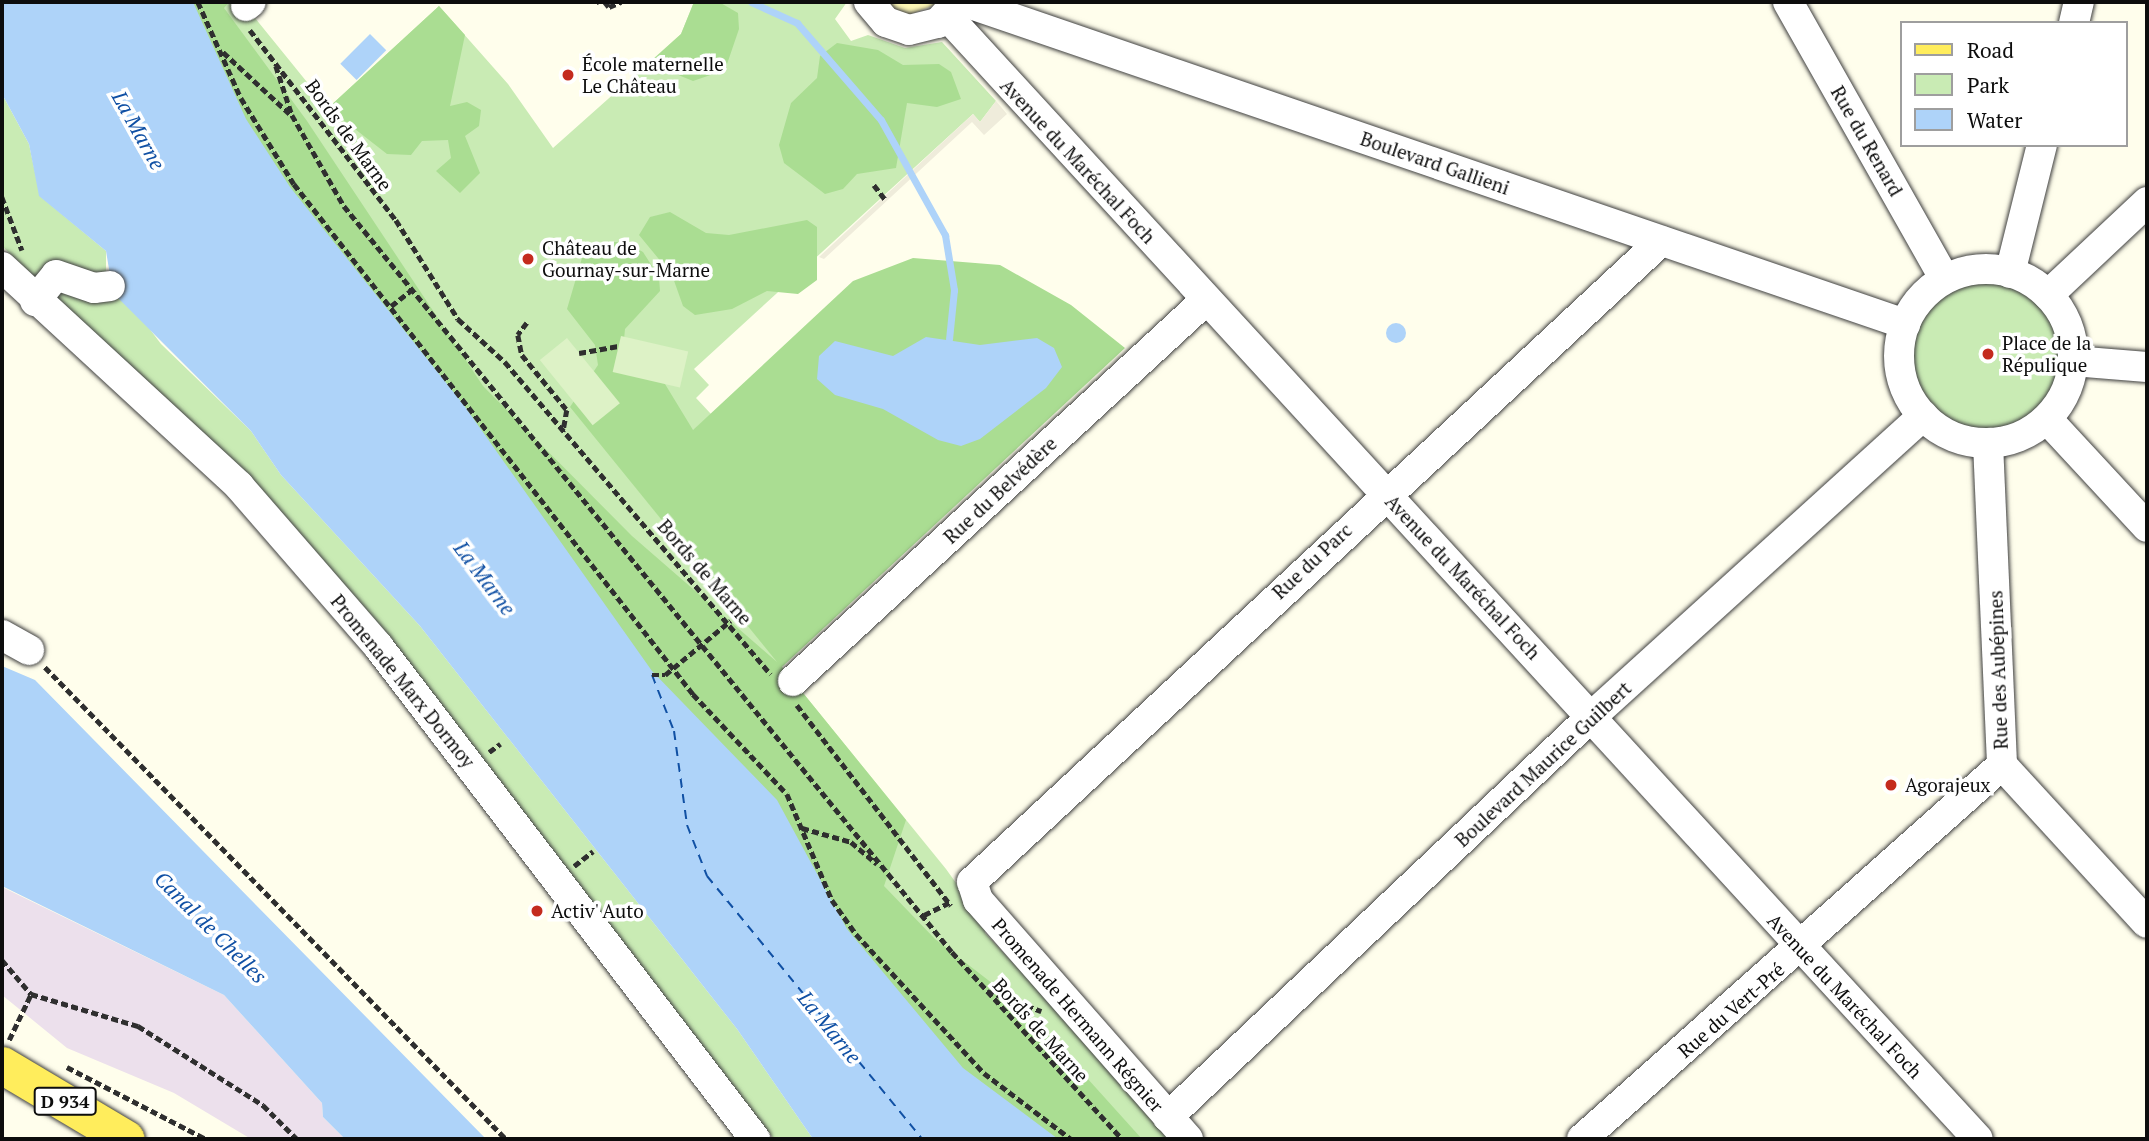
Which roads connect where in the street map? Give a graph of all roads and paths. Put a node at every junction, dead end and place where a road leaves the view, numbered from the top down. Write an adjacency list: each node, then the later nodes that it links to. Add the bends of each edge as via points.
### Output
1 (198, 2): 9 (path)
2 (605, 2): 3 (path, via 610,7)
3 (621, 2)
4 (869, 2): 7 (street, via 882,19 903,29 927,28)
5 (1788, 2): 18 (street, Rue du Renard)
6 (2079, 2): 8 (street)
7 (956, 6): 15 (street, Boulevard Gallieni); 22 (street, Avenue du Maréchal Foch)
8 (2074, 21)
9 (220, 48): 10 (path, Bords de Marne, via 272,103); 24 (path, via 241,98 294,184)
10 (292, 115): 20 (path, Bords de Marne, via 344,206); 33 (path, Bords de Marne, via 275,62 396,220 450,309 505,362)
11 (2041, 147): 17 (street)
12 (874, 185): 13 (path)
13 (885, 199)
14 (2147, 202): 21 (street)
15 (1661, 241): 26 (street, Boulevard Gallieni); 35 (street, Rue du Parc)
16 (2, 267): 23 (street, Promenade Marx Dormoy)
17 (2010, 272): 18 (street, via 1972,270); 21 (street)
18 (1945, 279): 26 (street, via 1922,298)
19 (110, 286): 23 (street, via 94,288 56,275)
20 (415, 287): 24 (path); 39 (path, Bords de Marne)
21 (2048, 296): 29 (street, via 2069,328)
22 (1206, 299): 35 (street, Avenue du Maréchal Foch); 43 (street, Rue du Belvédère)
23 (35, 301): 66 (street, Promenade Marx Dormoy, via 239,486 378,646)
24 (391, 306): 41 (path)
25 (527, 323): 33 (path, via 519,345 567,410)
26 (1905, 324): 31 (street, via 1901,373)
27 (618, 346): 28 (path)
28 (579, 353)
29 (2073, 361): 30 (street); 32 (street, via 2064,395)
30 (2147, 367)
31 (1923, 416): 34 (street, via 1953,437); 44 (street, Boulevard Maurice Guilbert)
32 (2047, 419): 34 (street, via 2024,435); 36 (street)
33 (563, 432): 37 (path, Bords de Marne)
34 (1988, 443): 45 (street, Rue des Aubépines)
35 (1385, 492): 44 (street, Avenue du Maréchal Foch); 48 (street, Rue du Parc)
36 (2147, 527)
37 (730, 621): 39 (path); 43 (path, Bords de Marne)
38 (2, 635): 40 (street)
39 (702, 645): 41 (path); 47 (path, Bords de Marne)
40 (29, 650): 65 (path)
41 (673, 668): 42 (path); 46 (path, via 787,794)
42 (652, 675)
43 (787, 687): 48 (path, Bords de Marne)
44 (1592, 716): 52 (street, Avenue du Maréchal Foch); 60 (street, Boulevard Maurice Guilbert)
45 (2002, 765): 51 (street, Rue des Aubépines); 52 (street, Rue du Vert-Pré)
46 (802, 828): 47 (path, via 851,842); 67 (path, via 832,900 856,934 984,1073)
47 (886, 872): 50 (path, Bords de Marne)
48 (961, 896): 49 (path, Bords de Marne); 50 (path); 60 (street, Promenade Hermann Régnier)
49 (957, 914)
50 (924, 915): 54 (path, Bords de Marne)
51 (2147, 923)
52 (1801, 949): 69 (street, Rue du Vert-Pré); 70 (street, Avenue du Maréchal Foch)
53 (2, 960): 55 (path)
54 (985, 990): 56 (path, Bords de Marne, via 1045,1013); 68 (path, Bords de Marne)
55 (31, 994): 57 (path); 64 (path, via 138,1026 263,1105)
56 (1029, 996)
57 (6, 1051): 62 (main road, D 934)
58 (94, 1081): 63 (path)
59 (2, 1093): 61 (main road, D 934)
60 (1178, 1128)
61 (80, 1139)
62 (126, 1139)
63 (206, 1139)
64 (297, 1139)
65 (506, 1139)
66 (755, 1139)
67 (1071, 1139)
68 (1122, 1139)
69 (1582, 1139)
70 (1978, 1139)

